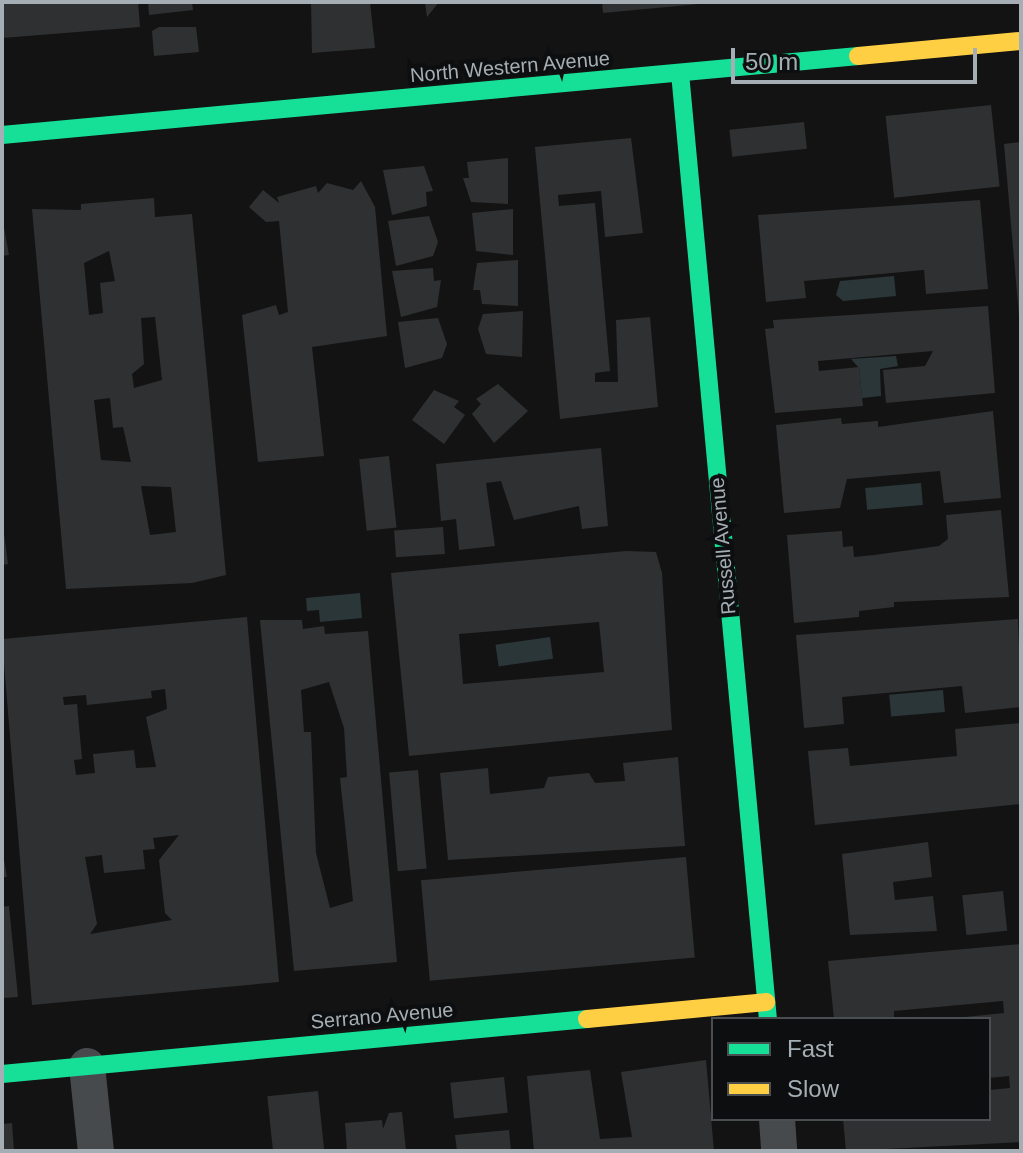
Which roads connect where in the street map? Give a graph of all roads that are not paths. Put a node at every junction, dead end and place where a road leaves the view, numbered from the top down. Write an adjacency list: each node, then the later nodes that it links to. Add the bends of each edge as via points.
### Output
1 (1021, 41): 2 (street, North Western Avenue)
2 (680, 73): 3 (street, North Western Avenue); 4 (street, Russell Avenue)
3 (2, 135)
4 (767, 1010): 5 (street, Serrano Avenue)
5 (87, 1066): 6 (street, Serrano Avenue); 8 (street)
6 (2, 1074)
7 (777, 1121): 9 (street)
8 (96, 1151)
9 (779, 1151)

